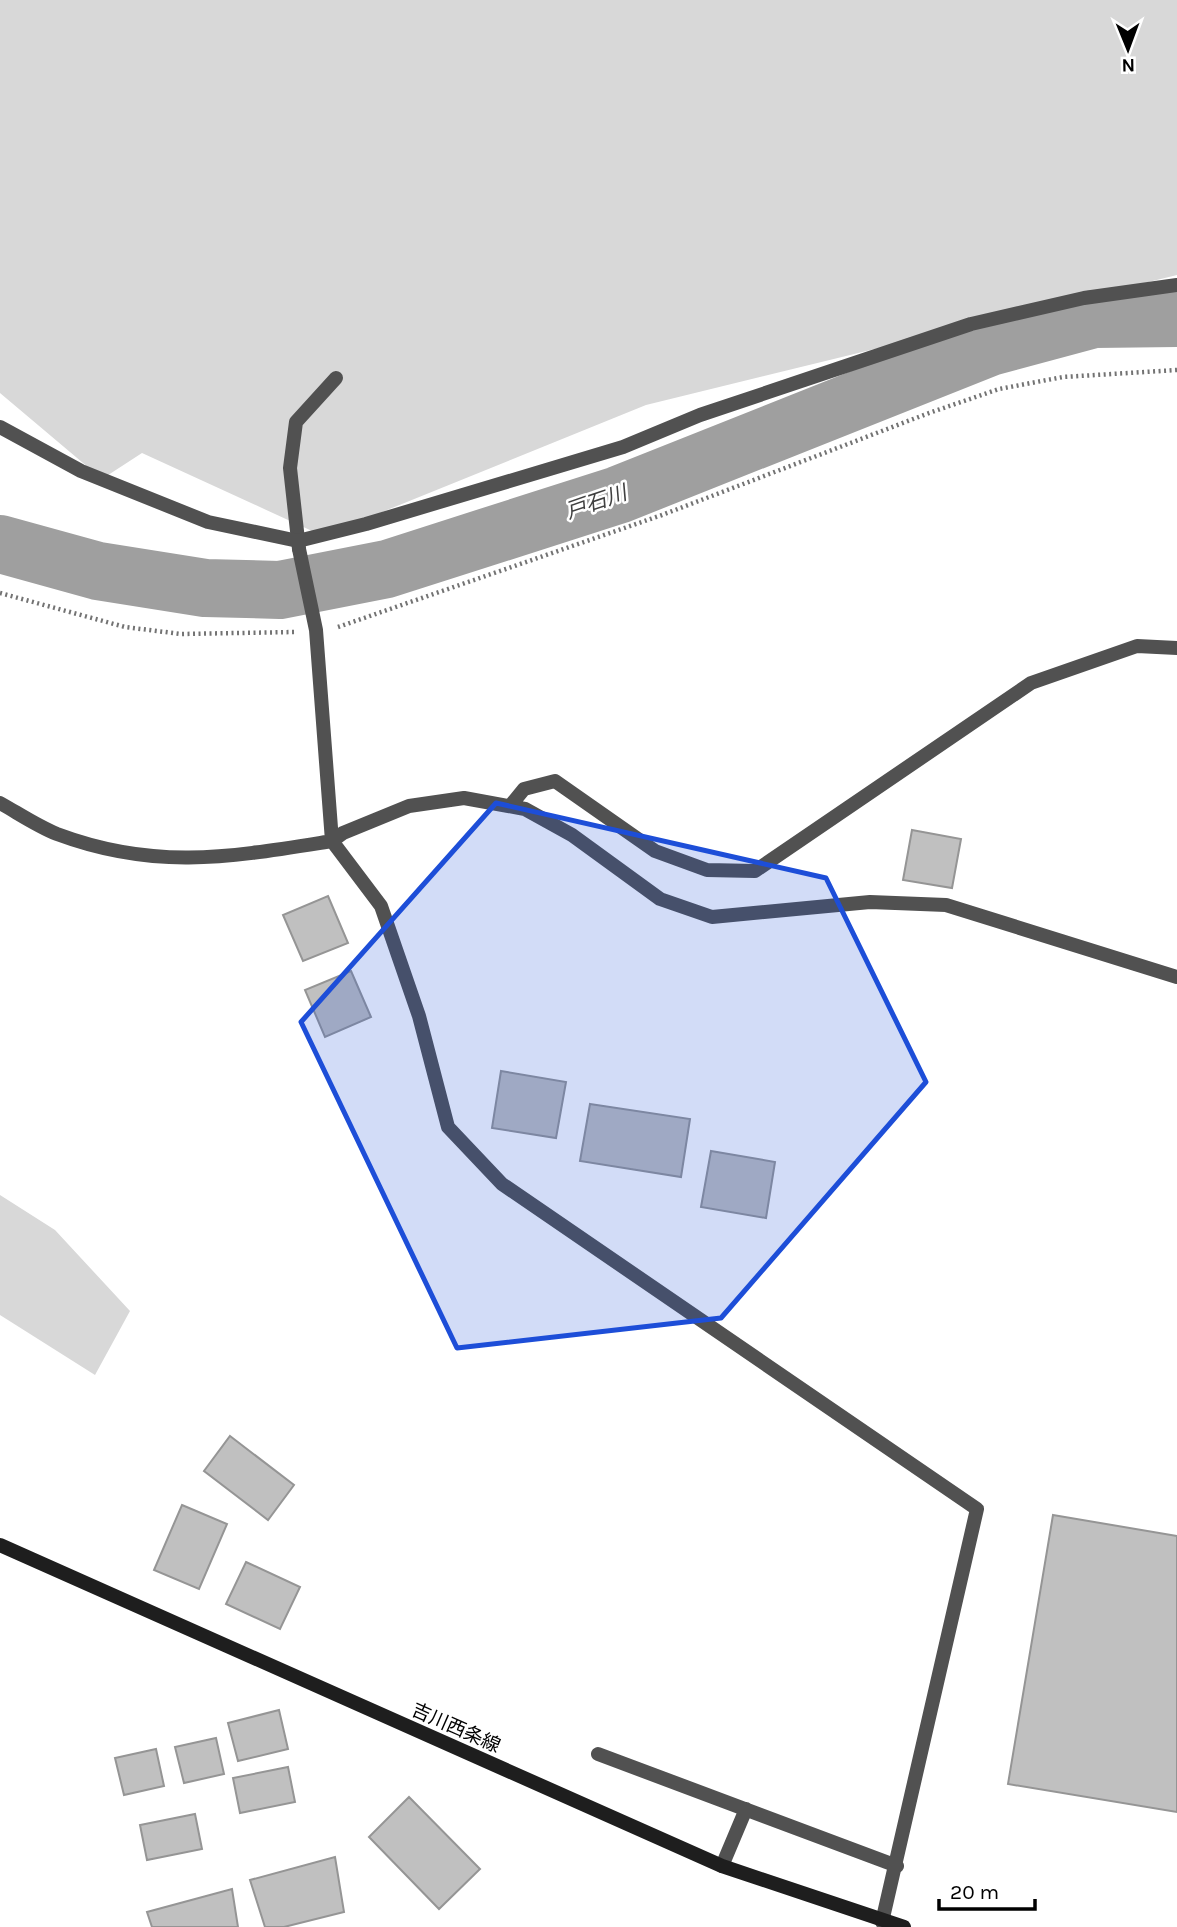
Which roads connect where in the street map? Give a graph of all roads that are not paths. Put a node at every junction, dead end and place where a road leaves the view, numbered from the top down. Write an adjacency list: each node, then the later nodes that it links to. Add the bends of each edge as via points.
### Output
1 (1177, 285): 4 (street, via 1084,298 971,324 700,415 623,447)
2 (337, 378): 4 (street, via 296,422 290,468)
3 (0, 427): 4 (street, via 82,471 208,522)
4 (299, 545): 8 (street, via 315,627)
5 (1177, 648): 7 (street, via 1138,646 1031,683 755,871 708,870 655,850 555,781 524,789)
6 (0, 803): 8 (street, via 56,833 144,857 225,858)
7 (510, 806): 8 (street, via 464,798 409,806); 9 (street, via 525,809 572,835 660,899 712,917 870,902 946,905)
8 (332, 841): 14 (street, via 380,906 419,1016 448,1126 502,1184 977,1509)
9 (1177, 977)
10 (0, 1545): 13 (main road, 吉川西条線)
11 (598, 1754): 12 (street)
12 (746, 1809): 13 (street); 14 (street)
13 (722, 1866): 15 (main road, 吉川西条線)
14 (897, 1866): 15 (street)
15 (882, 1922): 16 (main road, 吉川西条線)
16 (904, 1927)

